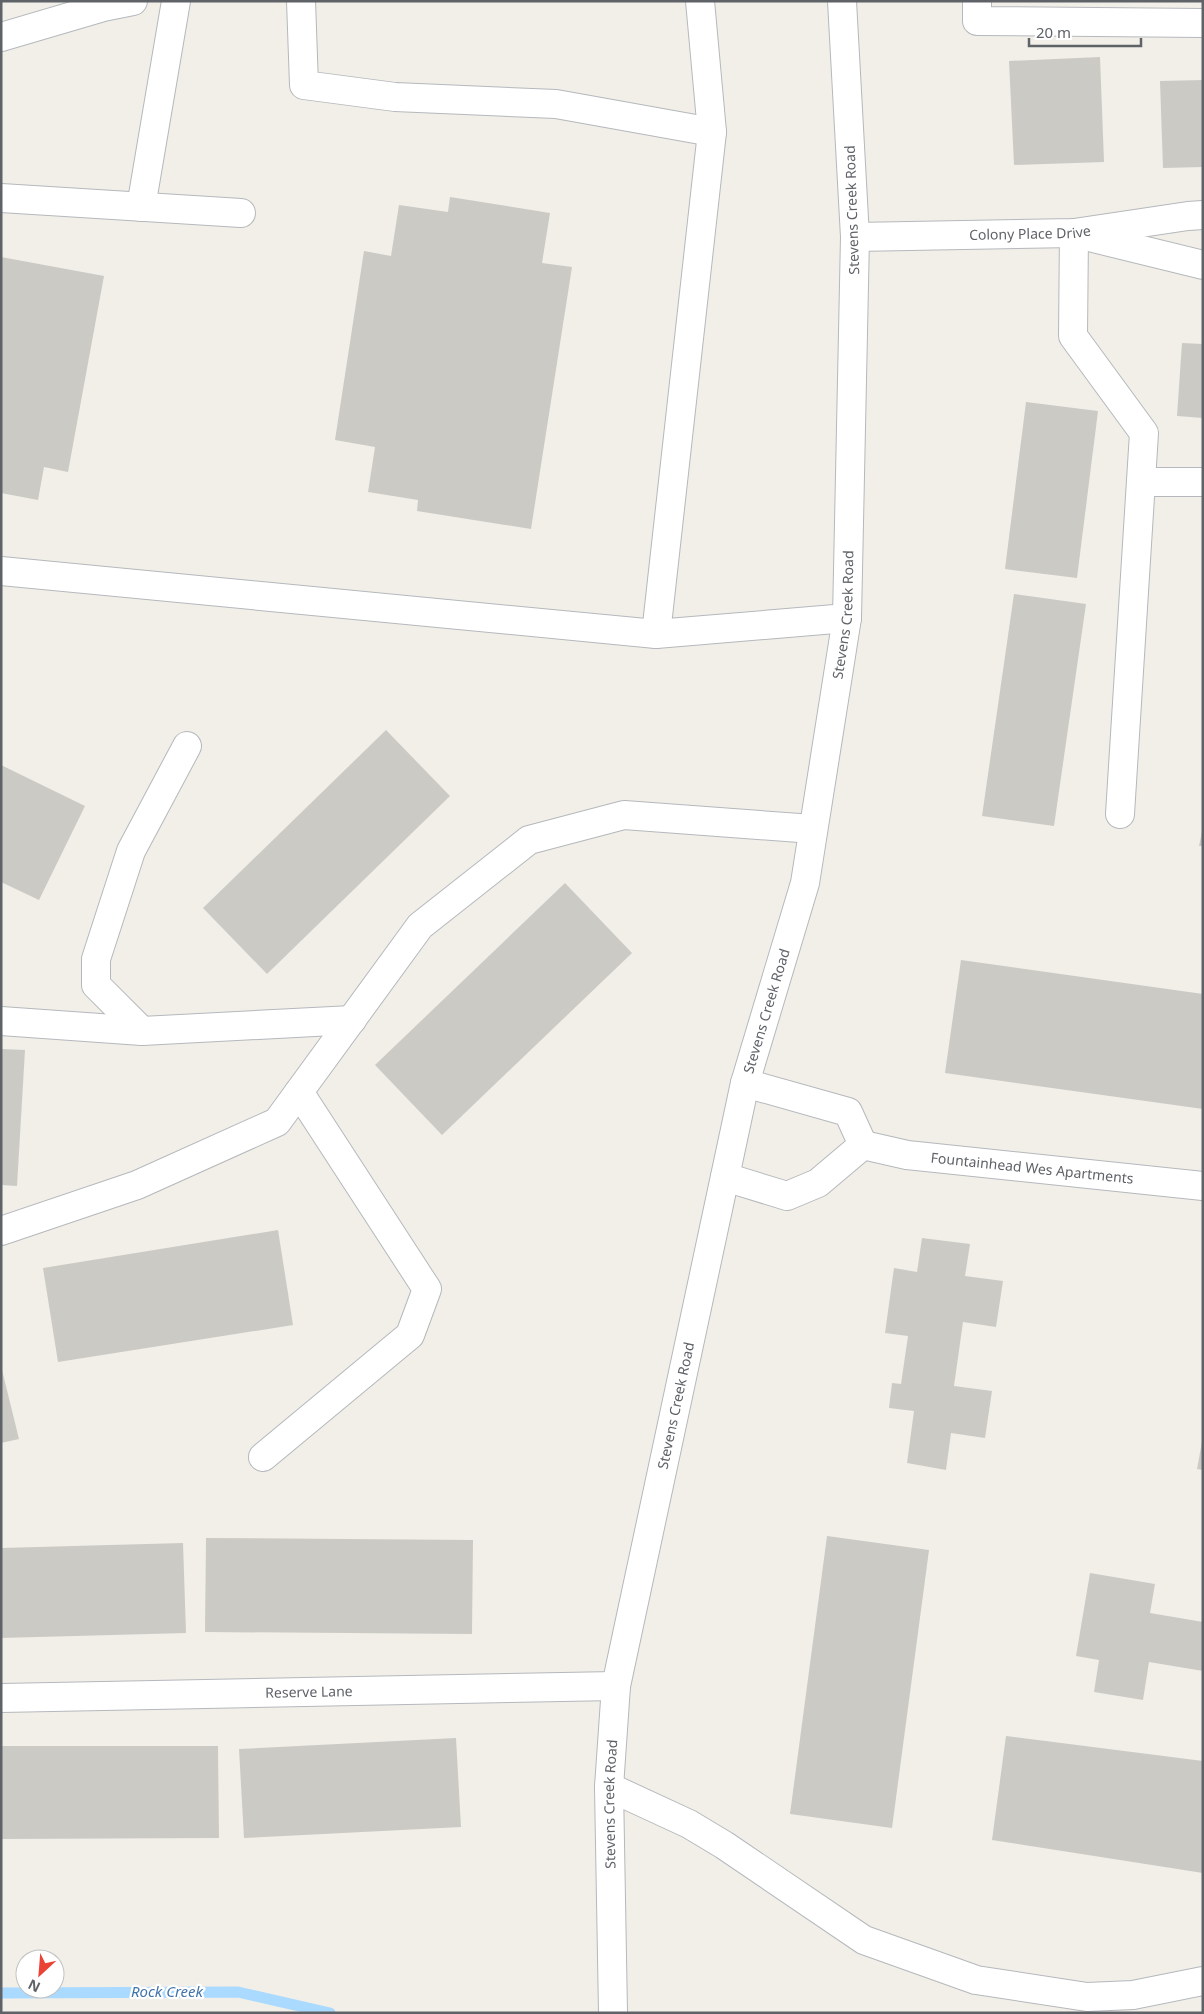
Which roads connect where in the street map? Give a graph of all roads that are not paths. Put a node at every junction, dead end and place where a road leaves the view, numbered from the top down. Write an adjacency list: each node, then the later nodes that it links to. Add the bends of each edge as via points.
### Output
1 (133, 1): 9 (street, via 102,6)
2 (176, 1): 12 (street)
3 (301, 1): 10 (street, via 304,84 395,97 556,104)
4 (700, 1): 10 (street)
5 (842, 1): 16 (street, Stevens Creek Road)
6 (977, 1): 8 (street, via 977,21)
7 (1202, 1): 8 (street)
8 (1203, 23)
9 (1, 37)
10 (712, 132): 22 (street)
11 (1, 198): 12 (street)
12 (141, 207): 13 (street)
13 (241, 213)
14 (1203, 215): 15 (street, Colony Place Drive)
15 (1074, 233): 16 (street, Colony Place Drive); 17 (street); 18 (street, via 1073,336 1144,433)
16 (856, 237): 21 (street, Stevens Creek Road)
17 (1203, 265)
18 (1141, 482): 19 (street); 24 (street)
19 (1203, 482)
20 (1, 571): 22 (street)
21 (847, 618): 22 (street); 25 (street, Stevens Creek Road)
22 (656, 634)
23 (186, 746): 28 (street, via 131,851 96,960 96,985)
24 (1120, 814)
25 (813, 829): 26 (street, via 624,815 529,840 420,926); 29 (street, Stevens Creek Road, via 805,883)
26 (352, 1020): 28 (street); 30 (street)
27 (1, 1021): 28 (street)
28 (142, 1031)
29 (745, 1083): 31 (street, via 848,1112); 32 (street, Stevens Creek Road)
30 (298, 1092): 34 (street, via 277,1122 137,1185); 35 (street, via 427,1289 410,1335)
31 (862, 1145): 32 (street, via 818,1183 787,1196); 33 (street, Fountainhead Wes Apartments, via 907,1155)
32 (725, 1177): 36 (street, Stevens Creek Road)
33 (1203, 1186)
34 (1, 1232)
35 (263, 1457)
36 (616, 1686): 37 (street, Reserve Lane); 38 (street, Stevens Creek Road)
37 (1, 1698)
38 (609, 1787): 39 (street, via 689,1824 724,1845 864,1940 976,1980 1087,1996 1133,1995); 40 (street, Stevens Creek Road)
39 (1203, 1981)
40 (613, 2013)

